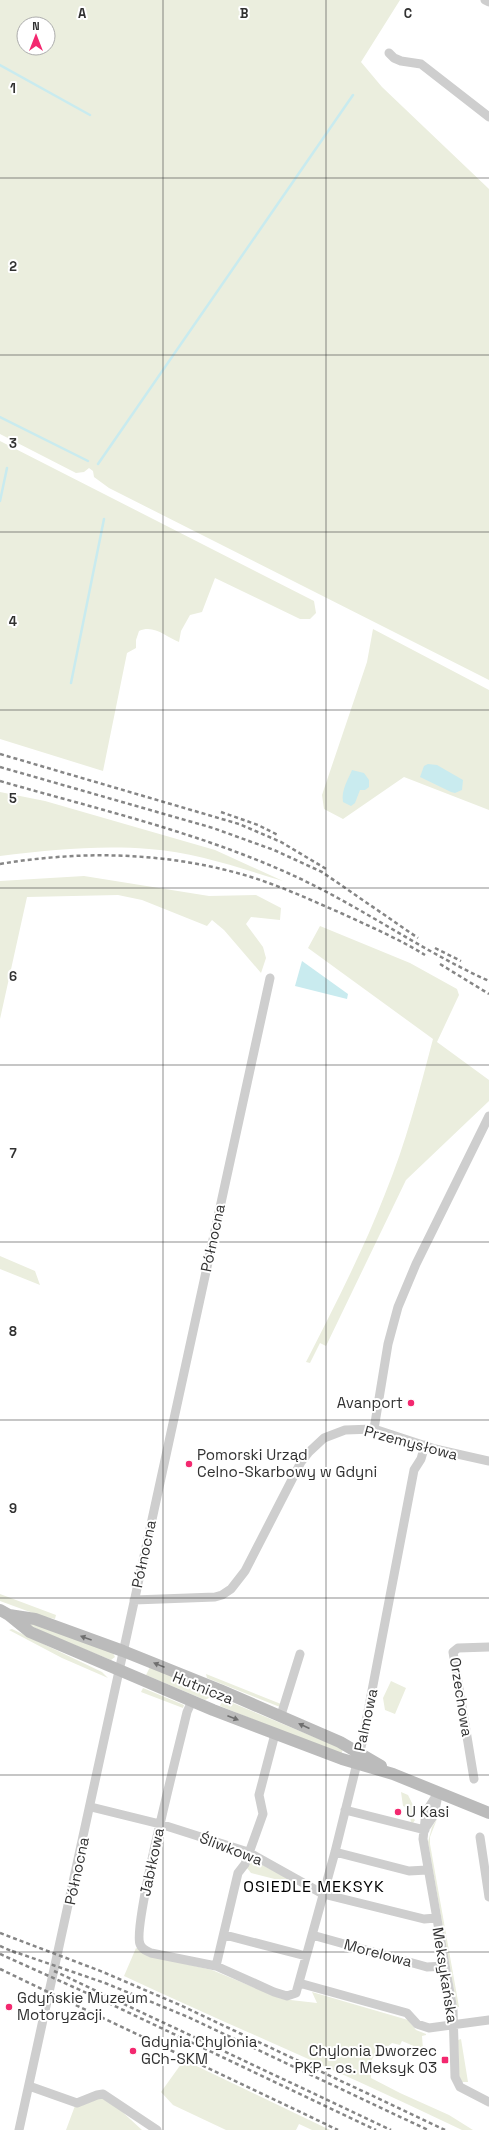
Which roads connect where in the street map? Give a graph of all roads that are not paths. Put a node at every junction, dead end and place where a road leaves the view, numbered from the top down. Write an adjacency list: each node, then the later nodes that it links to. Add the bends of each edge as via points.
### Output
1 (485, 0): 2 (street)
2 (489, 2)
3 (388, 53): 4 (street, via 401,61 421,64)
4 (489, 117)
5 (270, 978): 10 (street, Północna)
6 (489, 1116): 7 (street, via 416,1264 398,1307 388,1344)
7 (374, 1429): 8 (street, Przemysłowa); 10 (street, Przemysłowa, via 359,1428 334,1433 324,1438 309,1452 301,1462 245,1571 227,1592 219,1596 202,1598)
8 (425, 1445): 9 (street, Przemysłowa); 21 (street, Palmowa, via 421,1460 414,1470)
9 (489, 1461)
10 (134, 1600): 13 (street, Północna)
11 (5, 1612): 13 (main road, Hutnicza, one-way to 11, via 35,1619); 15 (main road, Hutnicza, via 30,1632)
12 (489, 1647): 22 (street, Orzechowa, via 458,1648 453,1652)
13 (123, 1651): 15 (street, Północna); 16 (main road, Hutnicza, one-way to 13)
14 (300, 1654): 19 (street)
15 (119, 1670): 17 (main road, Hutnicza); 24 (street, Północna)
16 (220, 1690): 18 (main road); 19 (main road, Hutnicza)
17 (192, 1701): 18 (main road, Hutnicza); 27 (street, Jabłkowa, via 187,1712)
18 (213, 1710): 20 (main road, Hutnicza, one-way to 20)
19 (281, 1715): 21 (main road, Hutnicza, one-way to 19)
20 (275, 1734): 21 (main road, Hutnicza); 30 (street, via 259,1795 263,1814)
21 (358, 1758): 23 (main road, Hutnicza); 25 (street, Palmowa)
22 (474, 1779)
23 (438, 1793): 26 (main road, Hutnicza); 28 (street, Meksykańska, via 426,1812)
24 (91, 1807): 27 (street, Śliwkowa); 45 (street, Północna)
25 (345, 1810): 28 (street); 31 (street, Palmowa)
26 (489, 1813)
27 (160, 1824): 30 (street, Śliwkowa); 39 (street, Jabłkowa, via 139,1924 140,1944 144,1951)
28 (425, 1830): 32 (street, Meksykańska)
29 (480, 1837): 34 (street)
30 (248, 1852): 33 (street, Śliwkowa); 36 (street, via 245,1864 238,1873)
31 (335, 1852): 32 (street, via 409,1871); 33 (street, Palmowa)
32 (427, 1870): 35 (street, Meksykańska)
33 (323, 1894): 35 (street, Śliwkowa, via 424,1919); 37 (street, Palmowa)
34 (489, 1897)
35 (436, 1918): 40 (street, Meksykańska)
36 (225, 1935): 38 (street); 39 (street)
37 (312, 1935): 38 (street, Palmowa); 40 (street, Morelowa, via 427,1966)
38 (306, 1956): 41 (street, Palmowa)
39 (216, 1966): 42 (street, Jabłkowa, via 274,1992 288,1996)
40 (445, 1966): 44 (street, Meksykańska, via 454,2010)
41 (299, 1983): 42 (street, Palmowa); 44 (street, via 407,2013 422,2027)
42 (296, 1993)
43 (489, 2020): 44 (street)
44 (454, 2024): 46 (street, Meksykańska, via 456,2083)
45 (29, 2086): 47 (street, Północna); 48 (street, via 77,2103 103,2094)
46 (489, 2102)
47 (19, 2130)
48 (157, 2130)

